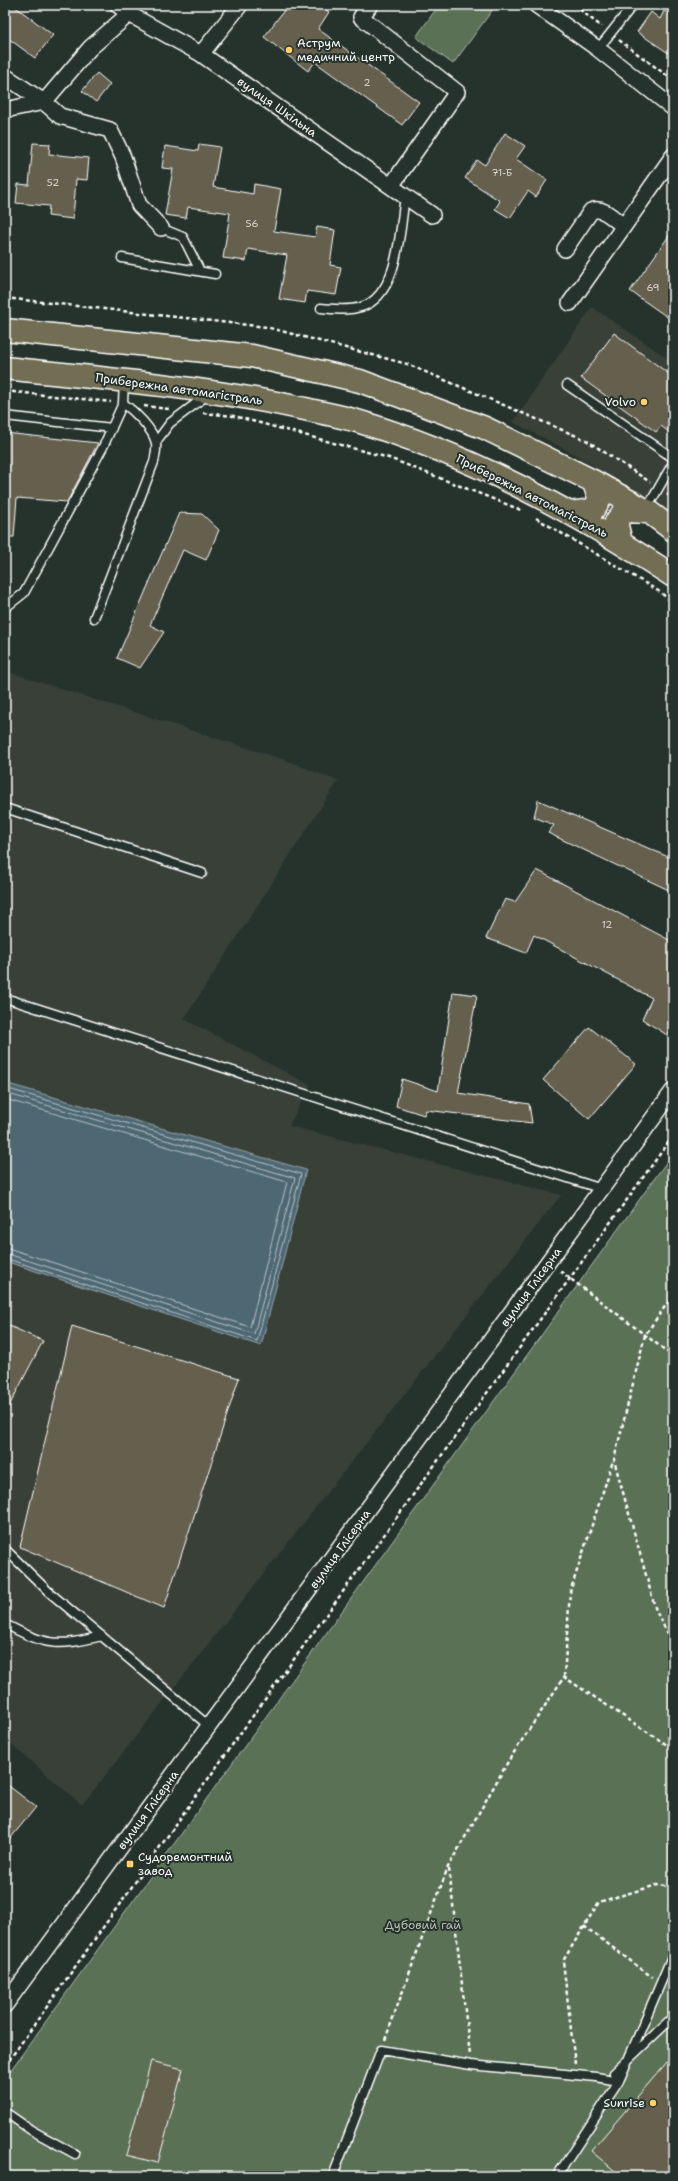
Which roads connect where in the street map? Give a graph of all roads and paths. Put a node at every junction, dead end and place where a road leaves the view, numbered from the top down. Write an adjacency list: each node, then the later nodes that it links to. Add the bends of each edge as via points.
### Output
1 (240, 5): 9 (street)
2 (370, 5): 16 (street, via 361,17 457,92)
3 (536, 5): 8 (street)
4 (574, 5): 7 (path)
5 (633, 5): 7 (lane)
6 (123, 9): 9 (street, вулиця Шкільна); 12 (street)
7 (610, 33): 8 (lane); 11 (path)
8 (598, 49): 13 (street)
9 (201, 54): 16 (street, вулиця Шкільна)
10 (5, 76): 12 (street)
11 (673, 80)
12 (44, 102): 14 (street); 20 (street, via 60,116 110,130 125,162 139,206)
13 (673, 108)
14 (5, 110)
15 (673, 156): 19 (street)
16 (391, 186): 17 (street, вулиця Шкільна)
17 (405, 196): 18 (street, вулиця Шкільна); 26 (lane, via 396,255 384,291 373,302 361,307)
18 (432, 215)
19 (623, 226): 21 (street, via 601,209 596,209 591,211); 25 (street)
20 (161, 228): 23 (lane, via 183,237)
21 (565, 248)
22 (122, 258): 23 (lane)
23 (200, 271): 24 (lane)
24 (215, 274)
25 (570, 304)
26 (321, 308)
27 (5, 330): 40 (main road, via 252,356 360,381 485,428)
28 (5, 368): 29 (main road, Прибережна автомагістраль)
29 (124, 380): 32 (main road, Прибережна автомагістраль); 33 (lane)
30 (567, 385): 38 (lane)
31 (5, 391): 33 (path)
32 (212, 391): 34 (lane); 43 (main road, Прибережна автомагістраль, via 357,421 466,460)
33 (123, 404): 34 (path); 36 (lane); 37 (lane, via 140,418)
34 (185, 410): 37 (lane, via 170,423); 42 (path, via 234,416 389,458)
35 (5, 416): 36 (lane)
36 (112, 428): 49 (lane, via 24,593)
37 (156, 442): 50 (lane, via 154,462)
38 (673, 458)
39 (673, 463): 41 (lane)
40 (593, 481): 41 (main road); 43 (main road, via 600,499 593,510)
41 (647, 511): 45 (main road); 46 (main road, via 624,511 616,522)
42 (526, 512)
43 (570, 513): 46 (main road, Прибережна автомагістраль)
44 (533, 516): 48 (path, via 660,592)
45 (673, 529)
46 (621, 542): 47 (main road, Прибережна автомагістраль)
47 (673, 576)
48 (673, 603)
49 (5, 608)
50 (94, 618)
51 (5, 808): 52 (lane)
52 (202, 873)
53 (5, 998): 56 (lane)
54 (673, 1091): 56 (street, вулиця Глісерна)
55 (673, 1136): 58 (path)
56 (602, 1189): 57 (street, вулиця Глісерна)
57 (550, 1262): 58 (path); 68 (street, вулиця Глісерна)
58 (570, 1278): 60 (path); 79 (path, via 242,1731)
59 (673, 1295): 60 (path)
60 (645, 1335): 61 (path); 62 (path)
61 (673, 1356)
62 (614, 1460): 66 (path, via 656,1610); 67 (path, via 570,1592)
63 (5, 1549): 65 (lane, via 49,1592)
64 (5, 1624): 65 (lane, via 44,1642 62,1644)
65 (102, 1636): 68 (lane)
66 (673, 1644)
67 (564, 1677): 69 (path); 70 (path, via 509,1760)
68 (209, 1726): 75 (street, вулиця Глісерна)
69 (673, 1749)
70 (448, 1867): 77 (path); 78 (path)
71 (673, 1887): 72 (path, via 657,1885 599,1902)
72 (584, 1926): 74 (path); 80 (path, via 563,1961)
73 (673, 1954): 74 (lane)
74 (660, 1983): 81 (lane)
75 (5, 2005)
76 (673, 2021): 81 (lane, via 672,2019 614,2073)
77 (381, 2050): 78 (lane); 84 (lane)
78 (471, 2065): 80 (lane)
79 (5, 2066)
80 (577, 2075): 81 (lane)
81 (619, 2081): 85 (lane)
82 (5, 2112): 83 (lane, via 31,2130)
83 (75, 2154)
84 (334, 2176)
85 (557, 2176)

